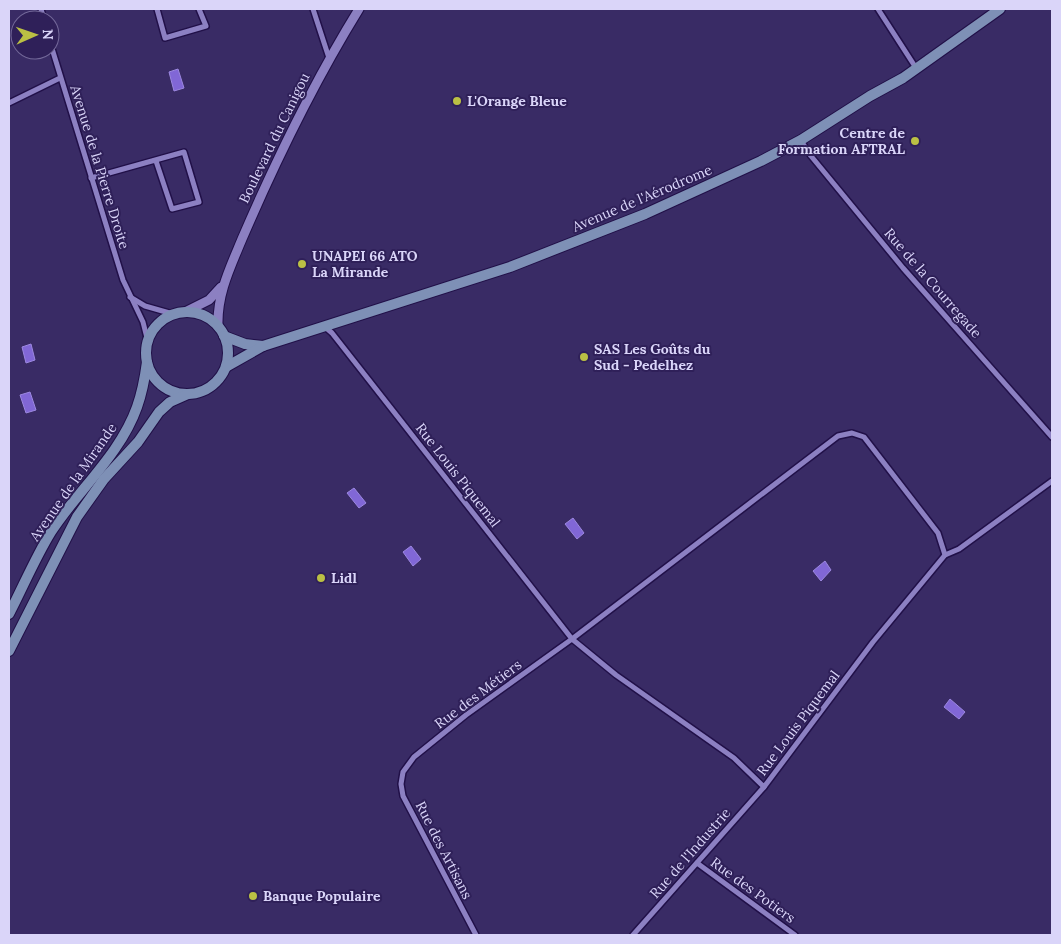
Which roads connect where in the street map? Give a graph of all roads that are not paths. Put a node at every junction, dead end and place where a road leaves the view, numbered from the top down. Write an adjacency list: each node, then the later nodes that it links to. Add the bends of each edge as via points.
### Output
1 (158, 9): 2 (street, via 165,38 206,26)
2 (200, 9)
3 (313, 9): 7 (street)
4 (359, 9): 7 (street, Boulevard du Canigou)
5 (878, 9): 9 (street)
6 (1000, 9): 9 (main road, Avenue de l'Aérodrome)
7 (329, 58): 15 (street, Boulevard du Canigou, via 258,200)
8 (55, 60): 10 (street, Avenue de la Pierre Droite)
9 (916, 69): 12 (main road, Avenue de l'Aérodrome)
10 (60, 78): 11 (street); 14 (street, Avenue de la Pierre Droite)
11 (9, 103)
12 (800, 140): 20 (main road, Avenue de l'Aérodrome, via 646,214 510,267); 27 (street, Rue de la Courregade, via 904,268)
13 (156, 161): 13 (street, via 172,210 199,202 184,152); 14 (street)
14 (91, 178): 16 (street, Avenue de la Pierre Droite)
15 (223, 284): 17 (street, Boulevard du Canigou, via 209,300); 19 (street, Boulevard du Canigou, via 217,309)
16 (130, 297): 18 (street); 22 (street, Avenue de la Pierre Droite, via 143,322)
17 (185, 312): 18 (main road); 19 (main road, via 197,313)
18 (173, 314): 22 (main road, via 153,330)
19 (218, 326): 21 (main road)
20 (324, 326): 23 (main road, Avenue de l'Aérodrome); 31 (street, Rue Louis Piquemal)
21 (224, 336): 23 (main road, Avenue de l'Aérodrome, via 245,344); 25 (main road, via 228,356)
22 (148, 342): 24 (main road)
23 (263, 346): 25 (main road, Avenue de l'Aérodrome)
24 (147, 362): 26 (main road, via 162,386); 30 (main road, Avenue de la Mirande, via 137,406 125,433 50,533)
25 (226, 367): 26 (main road, via 212,385)
26 (188, 394): 32 (main road, Avenue de la Mirande, via 170,402 160,412 77,517)
27 (1052, 437)
28 (1052, 481): 29 (street, Rue Louis Piquemal, via 960,549)
29 (946, 555): 31 (street, via 938,533 864,437 852,433 838,436); 34 (street, Rue Louis Piquemal, via 873,642)
30 (9, 614)
31 (572, 639): 33 (street, Rue des Métiers, via 466,715 414,757); 34 (street, Rue Louis Piquemal, via 616,676 734,758)
32 (9, 651)
33 (403, 772): 36 (street, Rue des Artisans, via 403,796)
34 (764, 786): 35 (street, Rue de l'Industrie)
35 (697, 863): 37 (street, Rue de l'Industrie); 38 (street, Rue des Potiers)
36 (476, 935)
37 (633, 935)
38 (795, 935)

